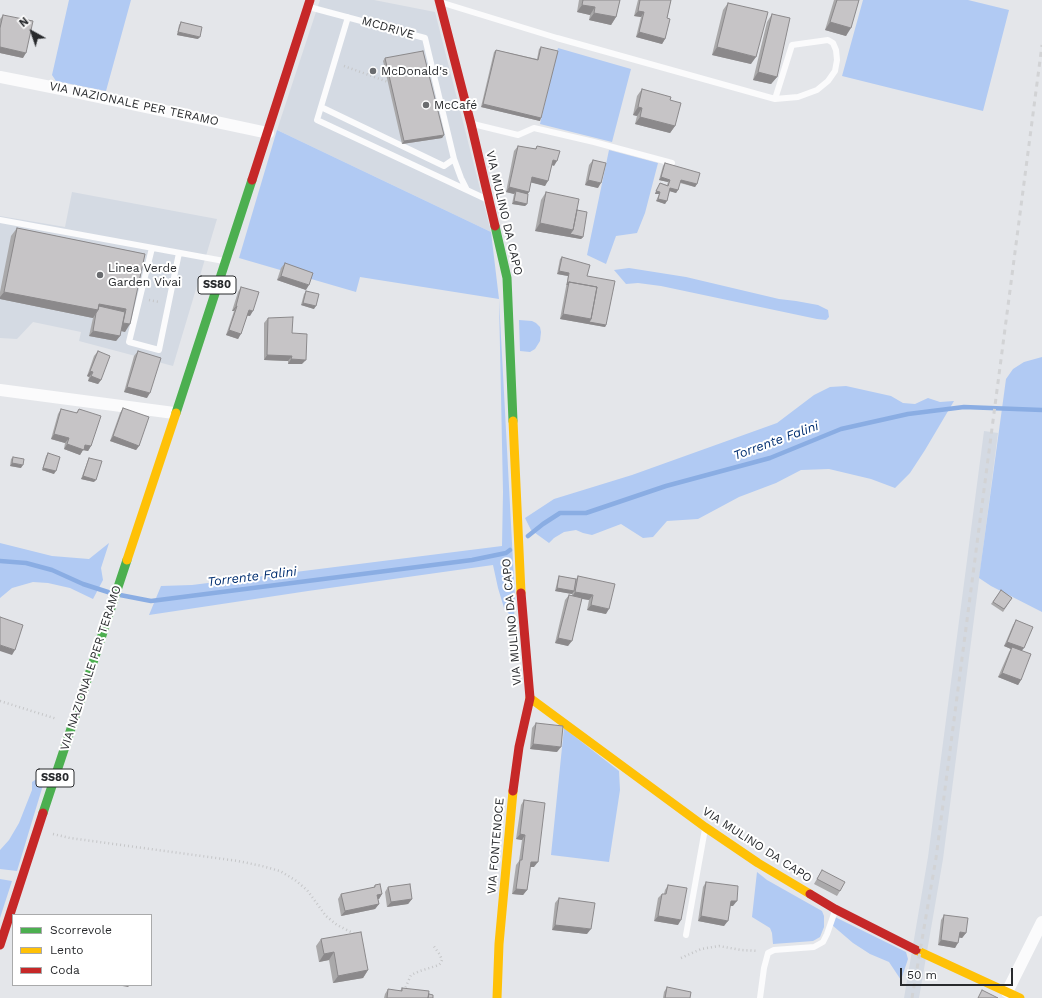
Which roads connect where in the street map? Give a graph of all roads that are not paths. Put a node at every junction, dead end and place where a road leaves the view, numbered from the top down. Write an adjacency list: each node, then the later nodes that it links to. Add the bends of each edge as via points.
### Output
1 (439, 1): 5 (lane, via 557,38); 7 (street, VIA MULINO DA CAPO)
2 (309, 3): 3 (lane); 8 (street, VIA NAZIONALE PER TERAMO / SS80)
3 (348, 17): 6 (lane); 9 (lane, MCDRIVE, via 425,38)
4 (0, 77): 8 (street, VIA NAZIONALE PER TERAMO)
5 (775, 99): 5 (lane, via 798,97 817,90 828,81 837,60 834,43 828,40 792,45)
6 (321, 107): 9 (lane, via 444,166); 11 (lane, via 317,120)
7 (471, 124): 10 (lane, via 518,135 534,128); 12 (street, VIA MULINO DA CAPO)
8 (268, 133): 16 (street, VIA NAZIONALE PER TERAMO / SS80)
9 (454, 159): 11 (lane, MCDRIVE)
10 (672, 163)
11 (467, 190): 12 (lane)
12 (489, 201): 19 (street, VIA MULINO DA CAPO, via 508,278 519,565)
13 (0, 220): 14 (lane)
14 (152, 248): 15 (lane); 15 (lane, via 129,342 159,350)
15 (179, 252): 16 (lane)
16 (225, 261): 18 (street, VIA NAZIONALE PER TERAMO / SS80)
17 (0, 390): 18 (street)
18 (174, 413): 24 (street, VIA NAZIONALE PER TERAMO / SS80)
19 (530, 698): 20 (street, VIA MULINO DA CAPO); 26 (street, VIA FONTENOCE, via 519,747 510,814)
20 (705, 827): 21 (street, VIA MULINO DA CAPO, via 758,863); 23 (lane)
21 (835, 909): 25 (street, VIA MULINO DA CAPO); 27 (lane, via 823,942 814,947 774,950 768,953)
22 (1042, 922): 25 (street)
23 (686, 934)
24 (0, 945)
25 (1007, 992): 28 (street, VIA MULINO DA CAPO)
26 (497, 998)
27 (760, 998)
28 (1020, 998)

